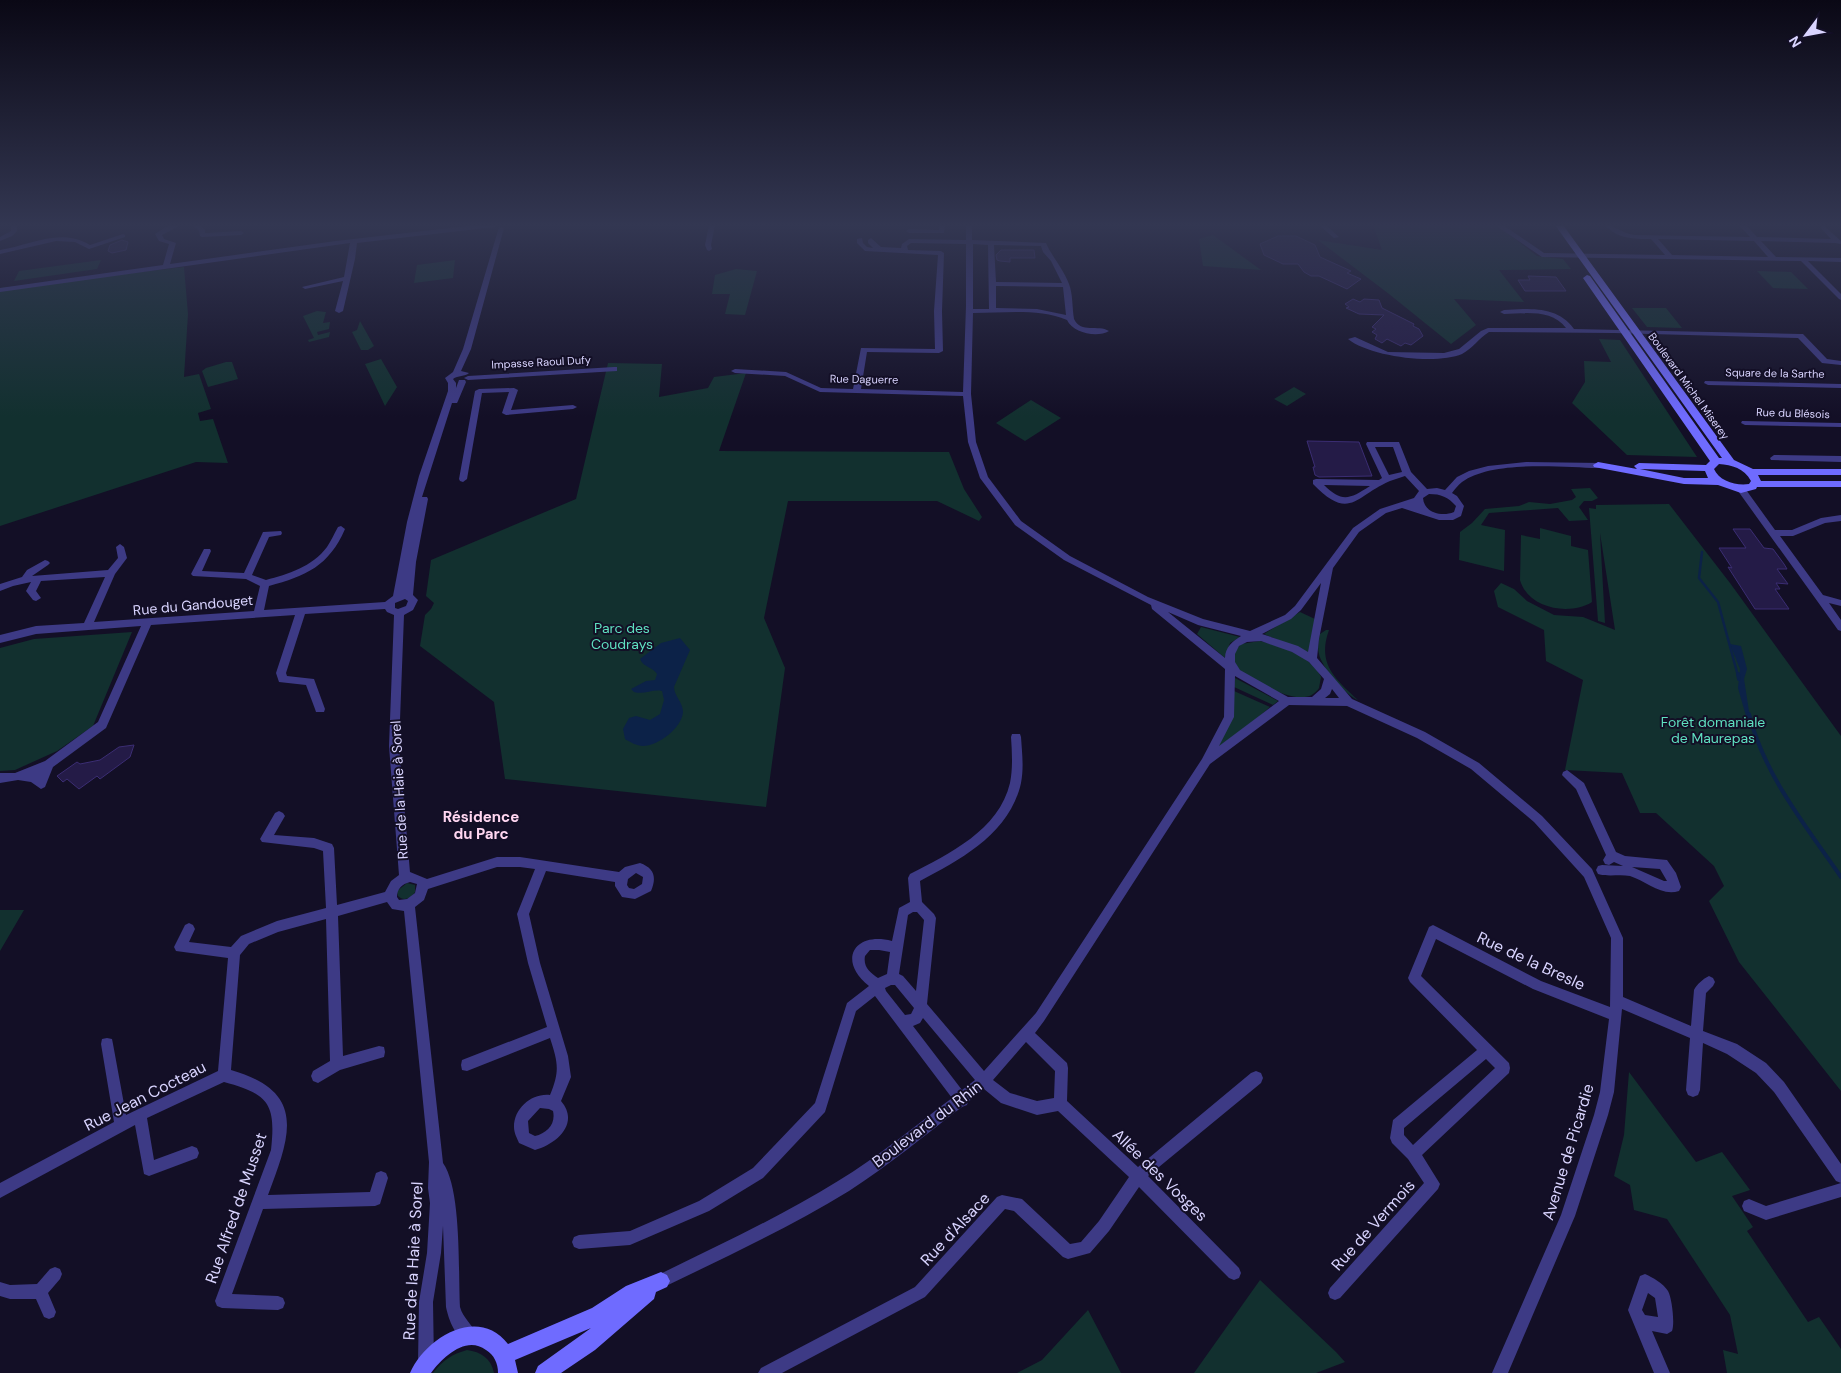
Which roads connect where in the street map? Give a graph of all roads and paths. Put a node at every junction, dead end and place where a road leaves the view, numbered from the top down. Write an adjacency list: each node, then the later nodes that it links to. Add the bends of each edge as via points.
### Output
1 (344, 289): 9 (street)
2 (483, 289): 19 (street)
3 (939, 289): 30 (street, via 939,351 864,350)
4 (970, 289): 10 (street)
5 (992, 289): 11 (street)
6 (1066, 289): 13 (street)
7 (1597, 289): 16 (street, Boulevard Michel Miserey)
8 (1603, 289): 17 (street, Boulevard Michel Miserey)
9 (339, 311)
10 (970, 311): 11 (street); 31 (street)
11 (993, 311): 13 (street, via 1048,312 1063,314)
12 (1504, 312): 15 (street, via 1552,313 1565,320)
13 (1070, 319): 14 (street, via 1073,325 1084,331)
14 (1105, 331)
15 (1572, 331): 16 (street); 18 (street, via 1488,330 1456,354 1389,354)
16 (1623, 331): 17 (street); 39 (street, Boulevard Michel Miserey)
17 (1636, 332): 20 (street, via 1800,336 1825,361); 37 (street, Boulevard Michel Miserey)
18 (1352, 339)
19 (467, 349): 23 (street); 25 (street)
20 (1841, 363)
21 (614, 369): 24 (street, Impasse Raoul Dufy)
22 (735, 371): 30 (street, Rue Daguerre, via 786,374 820,390)
23 (456, 373): 25 (street); 26 (street, via 449,378)
24 (518, 376): 25 (street, Impasse Raoul Dufy); 29 (street)
25 (465, 378): 26 (street); 68 (street, via 446,425 426,491 411,562)
26 (452, 383): 70 (street, via 411,522)
27 (1708, 383): 28 (street, Square de la Sarthe)
28 (1841, 386)
29 (514, 390): 32 (street, via 506,413); 43 (street, via 479,391)
30 (857, 390): 31 (street, Rue Daguerre)
31 (967, 394): 72 (street, via 970,434 979,466 984,478 1018,523 1067,558)
32 (574, 407)
33 (1745, 423): 34 (street, Rue du Blésois)
34 (1841, 425)
35 (1774, 458): 36 (street)
36 (1841, 459)
37 (1730, 462): 39 (street); 40 (street)
38 (1598, 465): 39 (street); 45 (street, via 1684,481); 50 (street, via 1518,465 1481,470 1460,479)
39 (1712, 465): 45 (street, Boulevard Michel Miserey, via 1712,476)
40 (1750, 472): 41 (street); 46 (street)
41 (1841, 472)
42 (1407, 473): 44 (street); 44 (street, via 1396,444 1370,444); 49 (street)
43 (463, 479)
44 (1383, 481): 44 (street, via 1347,482 1316,482 1325,493 1342,502 1354,500)
45 (1719, 482): 48 (street)
46 (1756, 484): 47 (street); 48 (street)
47 (1841, 484)
48 (1741, 489): 57 (street)
49 (1424, 491): 50 (street); 51 (street)
50 (1447, 493): 53 (street, via 1460,506 1458,514 1446,518)
51 (1417, 500): 52 (street); 53 (street)
52 (1403, 505): 53 (street); 61 (street, via 1383,511 1356,530)
53 (1425, 512)
54 (1841, 518): 57 (street, via 1824,520 1793,533)
55 (341, 529): 66 (street, via 333,548 321,560 294,576)
56 (278, 533): 63 (street, via 266,534)
57 (1773, 533): 71 (street)
58 (120, 547): 62 (street, via 123,558)
59 (207, 551): 63 (street, via 196,574)
60 (45, 564): 65 (street, via 30,572)
61 (1330, 566): 81 (street, via 1298,608); 83 (street)
62 (111, 573): 64 (street); 79 (street)
63 (247, 576): 66 (street)
64 (38, 579): 65 (street); 69 (street, via 31,591)
65 (25, 580): 67 (street)
66 (265, 584): 77 (street)
67 (0, 588)
68 (408, 596): 70 (street); 76 (street, via 413,604)
69 (36, 598)
70 (397, 598): 74 (street)
71 (1822, 598): 73 (street); 80 (street)
72 (1144, 599): 81 (street, Avenue de Picardie, via 1200,622); 84 (street)
73 (1841, 603)
74 (389, 605): 75 (street, Rue du Gandouget); 76 (street, via 390,610)
75 (301, 611): 77 (street, Rue du Gandouget); 89 (street, via 281,673 282,679 310,682)
76 (399, 613): 101 (street, Rue de la Haie à Sorel, via 394,746)
77 (258, 614): 78 (street, Rue du Gandouget)
78 (147, 624): 79 (street, Rue du Gandouget); 92 (street, via 102,726)
79 (87, 627): 82 (street, Rue du Gandouget, via 36,630)
80 (1841, 627)
81 (1252, 637): 83 (street, Avenue de Picardie, via 1295,649); 84 (street, via 1235,644 1230,654)
82 (0, 639)
83 (1312, 659): 85 (street, Avenue de Picardie)
84 (1233, 668): 86 (street); 91 (street, Boulevard du Rhin, via 1229,717)
85 (1330, 678): 87 (street, via 1326,691); 88 (street, Avenue de Picardie)
86 (1287, 701): 87 (street, Avenue de Picardie); 91 (street, Boulevard du Rhin)
87 (1315, 702): 88 (street, Avenue de Picardie)
88 (1348, 702): 100 (street, Avenue de Picardie, via 1421,735 1475,766 1538,819)
89 (320, 709)
90 (1016, 737): 106 (street, via 1017,773 1013,792 1003,812 975,842 914,878)
91 (1206, 762): 118 (street, Boulevard du Rhin)
92 (49, 764): 94 (street); 94 (street, via 41,784 34,778)
93 (1567, 775): 97 (street, via 1580,786)
94 (15, 777): 95 (street)
95 (0, 778)
96 (279, 816): 107 (street, via 266,839 314,843 328,848)
97 (1612, 856): 99 (street); 99 (street, via 1624,861 1663,864 1675,887 1663,886 1630,871)
98 (542, 866): 102 (street); 103 (street, via 497,862); 117 (street, via 523,914)
99 (1602, 870): 100 (street)
100 (1588, 873): 115 (street, Avenue de Picardie, via 1616,938)
101 (405, 878): 103 (street, via 415,877); 104 (street, via 396,883)
102 (622, 878)
103 (423, 885): 105 (street, via 421,894)
104 (390, 896): 105 (street, via 396,904); 107 (street)
105 (409, 904): 137 (street, Rue de la Haie à Sorel)
106 (916, 906): 109 (street, via 903,912); 114 (street, via 926,911 930,918)
107 (332, 911): 110 (street, via 245,940); 123 (street)
108 (189, 929): 110 (street, via 180,947)
109 (897, 948): 111 (street); 113 (street, via 871,944 858,956 863,973)
110 (234, 953): 125 (street, Rue Jean Cocteau)
111 (892, 978): 113 (street, via 884,980); 114 (street, via 899,980)
112 (1709, 982): 119 (street, via 1700,990)
113 (880, 986): 116 (street, via 880,993); 145 (street, via 851,1007 820,1107 758,1173 704,1206 630,1238)
114 (921, 1006): 116 (street, via 916,1020); 128 (street)
115 (1617, 1009): 119 (street, Rue de la Bresle); 121 (street, Rue de la Bresle, via 1538,985 1434,931 1414,978); 158 (street, Avenue de Picardie, via 1601,1115 1568,1216)
116 (902, 1021): 130 (street)
117 (555, 1030): 124 (street); 131 (street, via 564,1078)
118 (1027, 1034): 128 (street, Boulevard du Rhin); 132 (street, via 1062,1068)
119 (1697, 1035): 129 (street); 139 (street, Rue de la Bresle, via 1732,1049 1761,1068 1779,1087)
120 (107, 1044): 134 (street)
121 (1486, 1050): 136 (street, via 1504,1068); 136 (street, Rue de Vermois, via 1398,1126 1397,1138)
122 (379, 1052): 123 (street)
123 (337, 1064): 126 (street)
124 (467, 1065)
125 (224, 1074): 133 (street, Rue Jean Cocteau); 143 (street, Rue Alfred de Musset, via 249,1081 270,1095 280,1112 278,1150)
126 (318, 1076)
127 (1256, 1078): 138 (street)
128 (984, 1081): 130 (street, Boulevard du Rhin); 132 (street, via 1006,1098 1037,1108)
129 (1693, 1090)
130 (962, 1100): 148 (street, Boulevard du Rhin, via 837,1190 789,1218)
131 (554, 1102)
132 (1060, 1104): 138 (street, Allée des Vosges)
133 (140, 1116): 134 (street, Rue Jean Cocteau); 135 (street, via 149,1169)
134 (121, 1125): 142 (street, Rue Jean Cocteau)
135 (192, 1153)
136 (1413, 1154): 151 (street, Rue de Vermois, via 1433,1184)
137 (436, 1162): 155 (street, Rue de la Haie à Sorel, via 445,1185 453,1307 456,1319); 157 (street, Rue de la Haie à Sorel, via 434,1253 426,1302)
138 (1138, 1176): 146 (street, Allée des Vosges); 160 (street, Rue d'Alsace, via 1104,1226 1084,1248 1068,1252 1017,1204 1002,1202 920,1292)
139 (1841, 1176)
140 (380, 1178): 143 (street, via 375,1199)
141 (1841, 1190): 144 (street, via 1766,1213)
142 (0, 1191)
143 (258, 1202): 152 (street, Rue Alfred de Musset, via 222,1301)
144 (1749, 1206)
145 (579, 1242)
146 (1234, 1273)
147 (55, 1274): 150 (street)
148 (660, 1281): 156 (street, Boulevard du Rhin, via 633,1293 599,1315 531,1345); 159 (street, Boulevard du Rhin, via 588,1344)
149 (0, 1289): 150 (street)
150 (40, 1291): 153 (street)
151 (1335, 1293)
152 (278, 1304)
153 (49, 1312)
154 (1641, 1322): 161 (street)
155 (469, 1335): 156 (street, via 490,1339 498,1346); 157 (street, via 446,1343)
156 (506, 1364)
157 (423, 1368)
158 (1504, 1370)
159 (545, 1373)
160 (766, 1373)
161 (1662, 1373)

